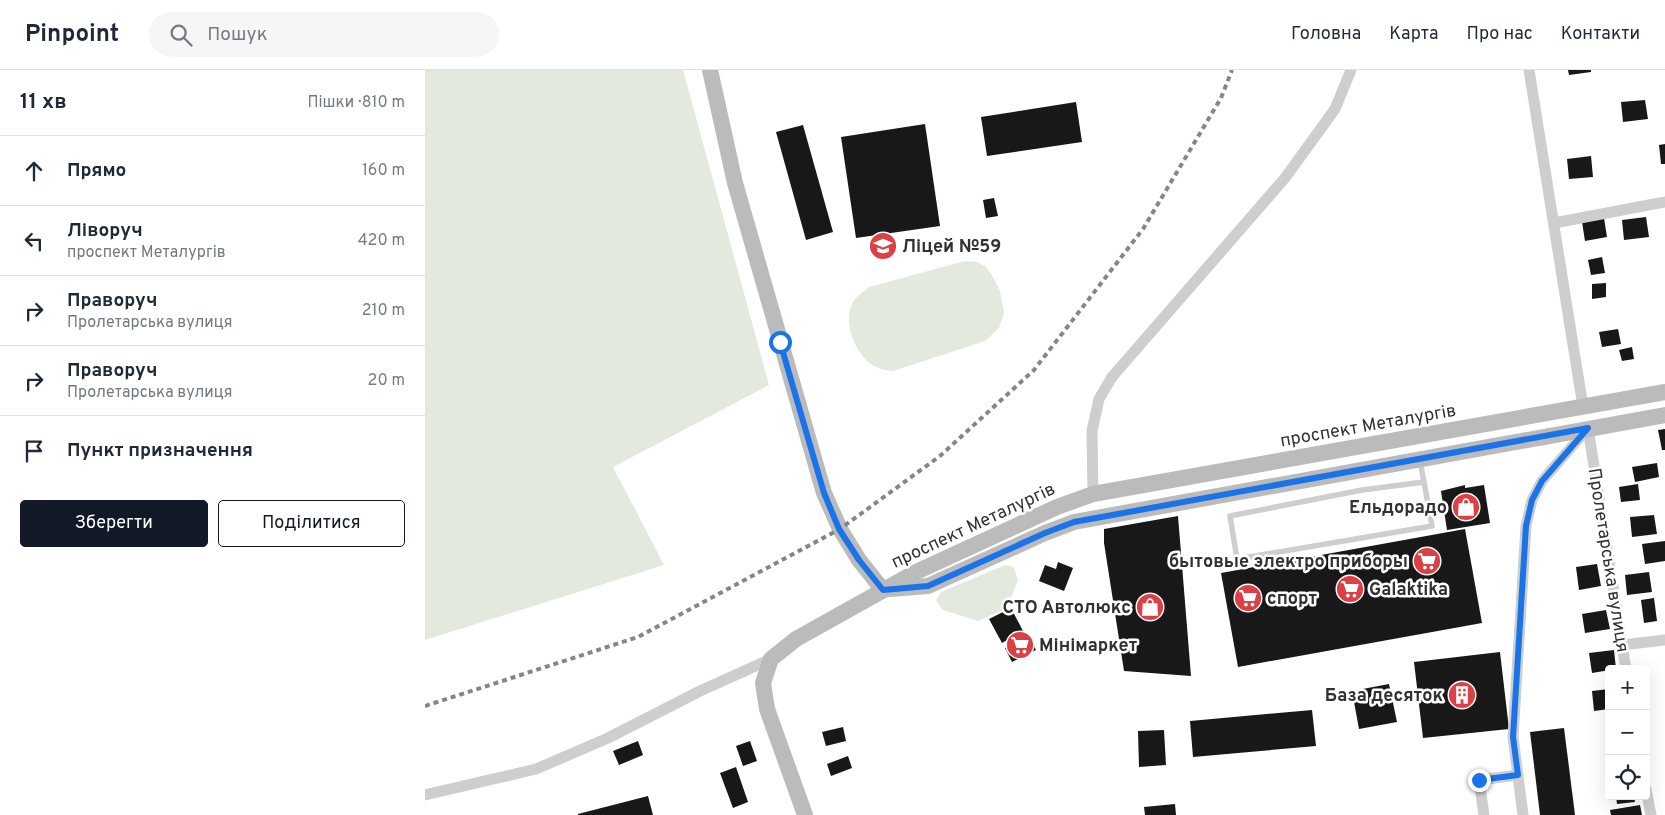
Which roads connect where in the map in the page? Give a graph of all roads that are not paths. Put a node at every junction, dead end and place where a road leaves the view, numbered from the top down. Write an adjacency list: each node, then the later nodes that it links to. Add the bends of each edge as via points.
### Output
1 (709, 70): 15 (street, via 735,183 824,493 839,529)
2 (1351, 70): 14 (street, via 1335,109 1285,178 1112,377 1099,399 1092,431)
3 (1529, 70): 5 (street)
4 (1665, 202): 5 (street)
5 (1554, 222): 7 (street)
6 (1665, 392): 7 (street, проспект Металургів)
7 (1583, 407): 9 (street); 11 (street, проспект Металургів)
8 (1665, 415): 9 (street, проспект Металургів)
9 (1588, 428): 10 (street, проспект Металургів); 17 (street, Пролетарська вулиця); 20 (street, Пролетарська вулиця, via 1542,481 1532,500 1526,526 1513,737)
10 (1420, 458): 12 (lane); 13 (street, проспект Металургів)
11 (1270, 462): 13 (street, via 1267,474); 14 (street, проспект Металургів)
12 (1424, 482): 12 (lane, via 1362,490 1230,516 1237,559 1432,526)
13 (1275, 485): 15 (street, проспект Металургів, via 1074,522 928,586)
14 (1093, 494): 15 (street, проспект Металургів, via 1057,507)
15 (883, 590): 18 (street, via 796,639)
16 (1665, 640): 17 (street)
17 (1622, 645): 19 (street, Пролетарська вулиця)
18 (771, 659): 21 (street, via 608,738 535,769); 23 (street, via 763,683 767,708)
19 (1625, 665)
20 (1518, 775): 24 (street, via 1479,780); 25 (street, Пролетарська вулиця)
21 (425, 795)
22 (1648, 800): 26 (street)
23 (805, 815)
24 (1484, 815)
25 (1523, 815)
26 (1651, 815)

